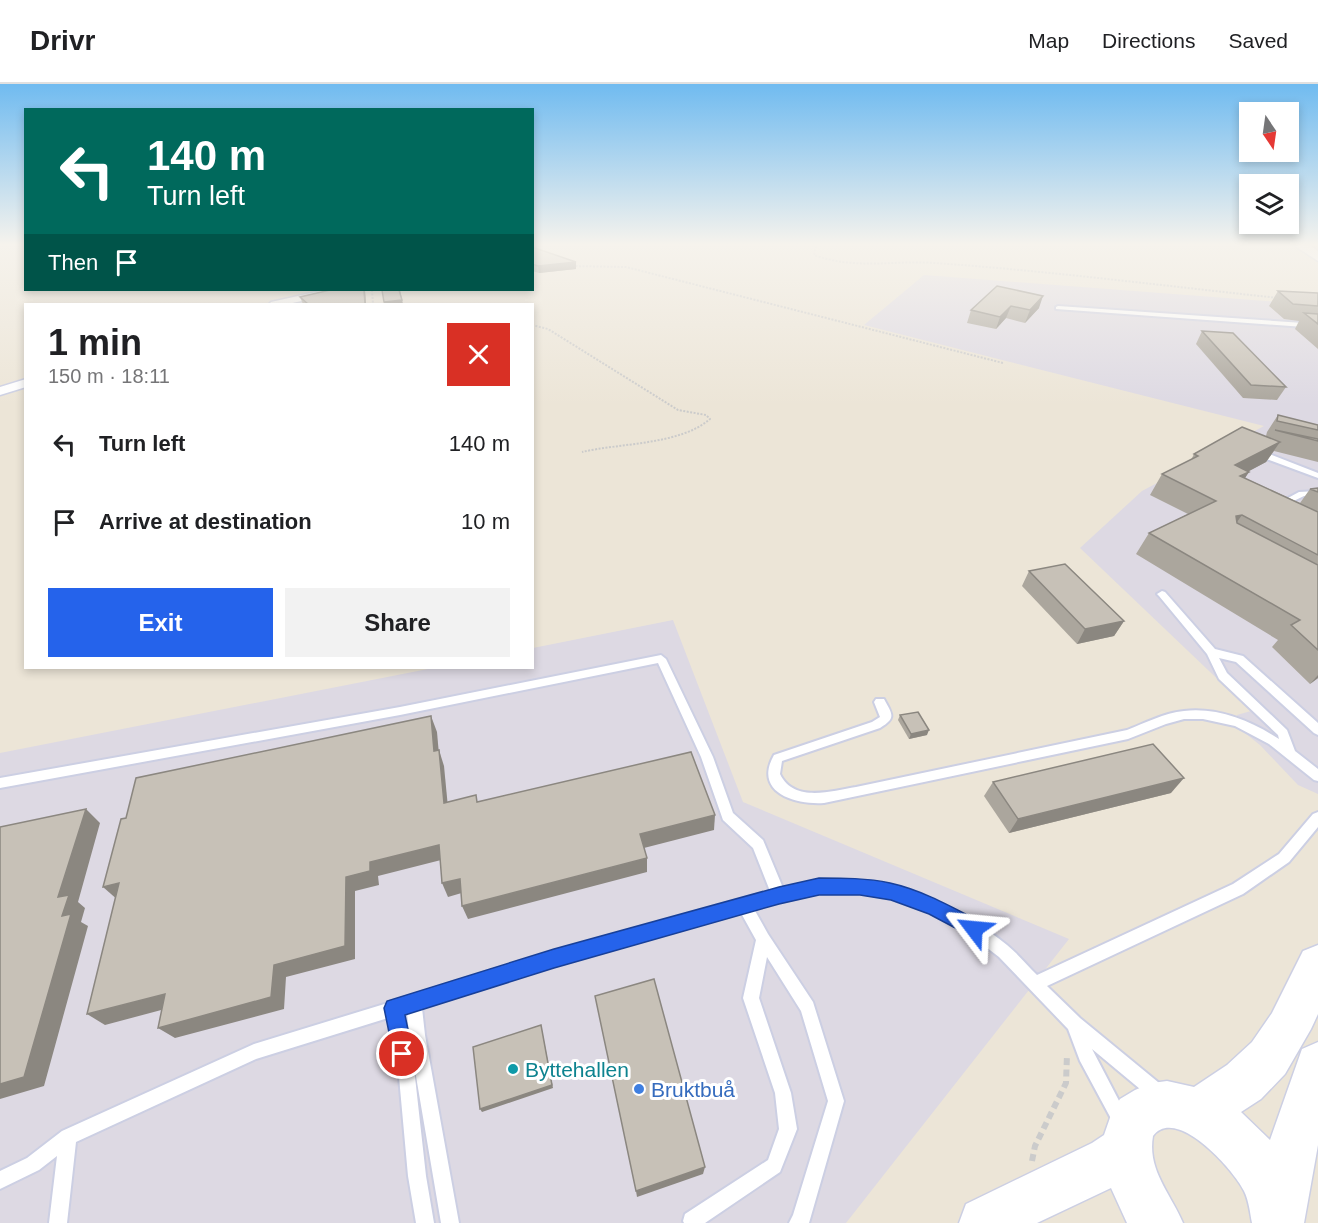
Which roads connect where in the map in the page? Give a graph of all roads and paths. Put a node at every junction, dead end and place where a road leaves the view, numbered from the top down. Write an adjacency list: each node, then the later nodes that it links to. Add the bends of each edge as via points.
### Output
1 (297, 299): 3 (street)
2 (752, 299): 7 (path)
3 (280, 303)
4 (1058, 308): 6 (lane)
5 (534, 326): 11 (path, via 548,329 678,410 710,419 706,425 685,433)
6 (1318, 326)
7 (1003, 363)
8 (24, 384): 9 (street)
9 (0, 391)
10 (1252, 444): 12 (lane, via 1246,448)
11 (582, 452)
12 (1318, 476)
13 (1318, 493): 14 (lane, via 1302,494)
14 (1273, 508)
15 (1162, 594): 16 (lane)
16 (1211, 652): 18 (lane, via 1239,659); 19 (lane, via 1223,676 1283,733)
17 (880, 702): 19 (lane, via 886,719 876,725 778,758 773,766 780,786 799,798 856,792 1128,734 1164,720 1197,714 1266,734)
18 (1318, 730)
19 (1291, 752): 20 (lane)
20 (1318, 776)
21 (0, 783): 23 (lane, via 661,659 707,758 728,816 758,844)
22 (1318, 818): 27 (lane, via 1284,858 1238,889)
23 (779, 895): 24 (lane); 27 (lane, via 819,887 860,887 891,892 935,907 974,929)
24 (744, 905): 25 (lane); 28 (lane)
25 (763, 939): 37 (lane, via 751,999 783,1094 788,1129 774,1166); 41 (lane, via 808,1008 836,1101)
26 (1318, 966): 32 (main road, via 1283,1038 1265,1064 1245,1082)
27 (1036, 983): 30 (lane)
28 (414, 1002): 29 (lane); 40 (lane)
29 (394, 1008): 33 (lane, via 254,1052); 39 (lane, via 407,1077)
30 (1074, 1024): 32 (lane); 34 (lane); 36 (path, via 1065,1061 1066,1083 1032,1158)
31 (1318, 1065): 44 (main road, via 1293,1146)
32 (1184, 1108): 34 (main road, via 1152,1108 1137,1118); 44 (main road, via 1220,1125 1242,1145 1261,1170 1273,1196)
33 (68, 1137): 35 (lane, via 33,1164); 38 (lane)
34 (1127, 1142): 36 (main road, via 1088,1174); 43 (main road, via 1131,1177 1145,1208)
35 (0, 1180)
36 (1042, 1194): 42 (main road)
37 (692, 1222)
38 (58, 1223)
39 (425, 1223)
40 (450, 1223)
41 (798, 1223)
42 (986, 1223)
43 (1157, 1223)
44 (1278, 1223)

